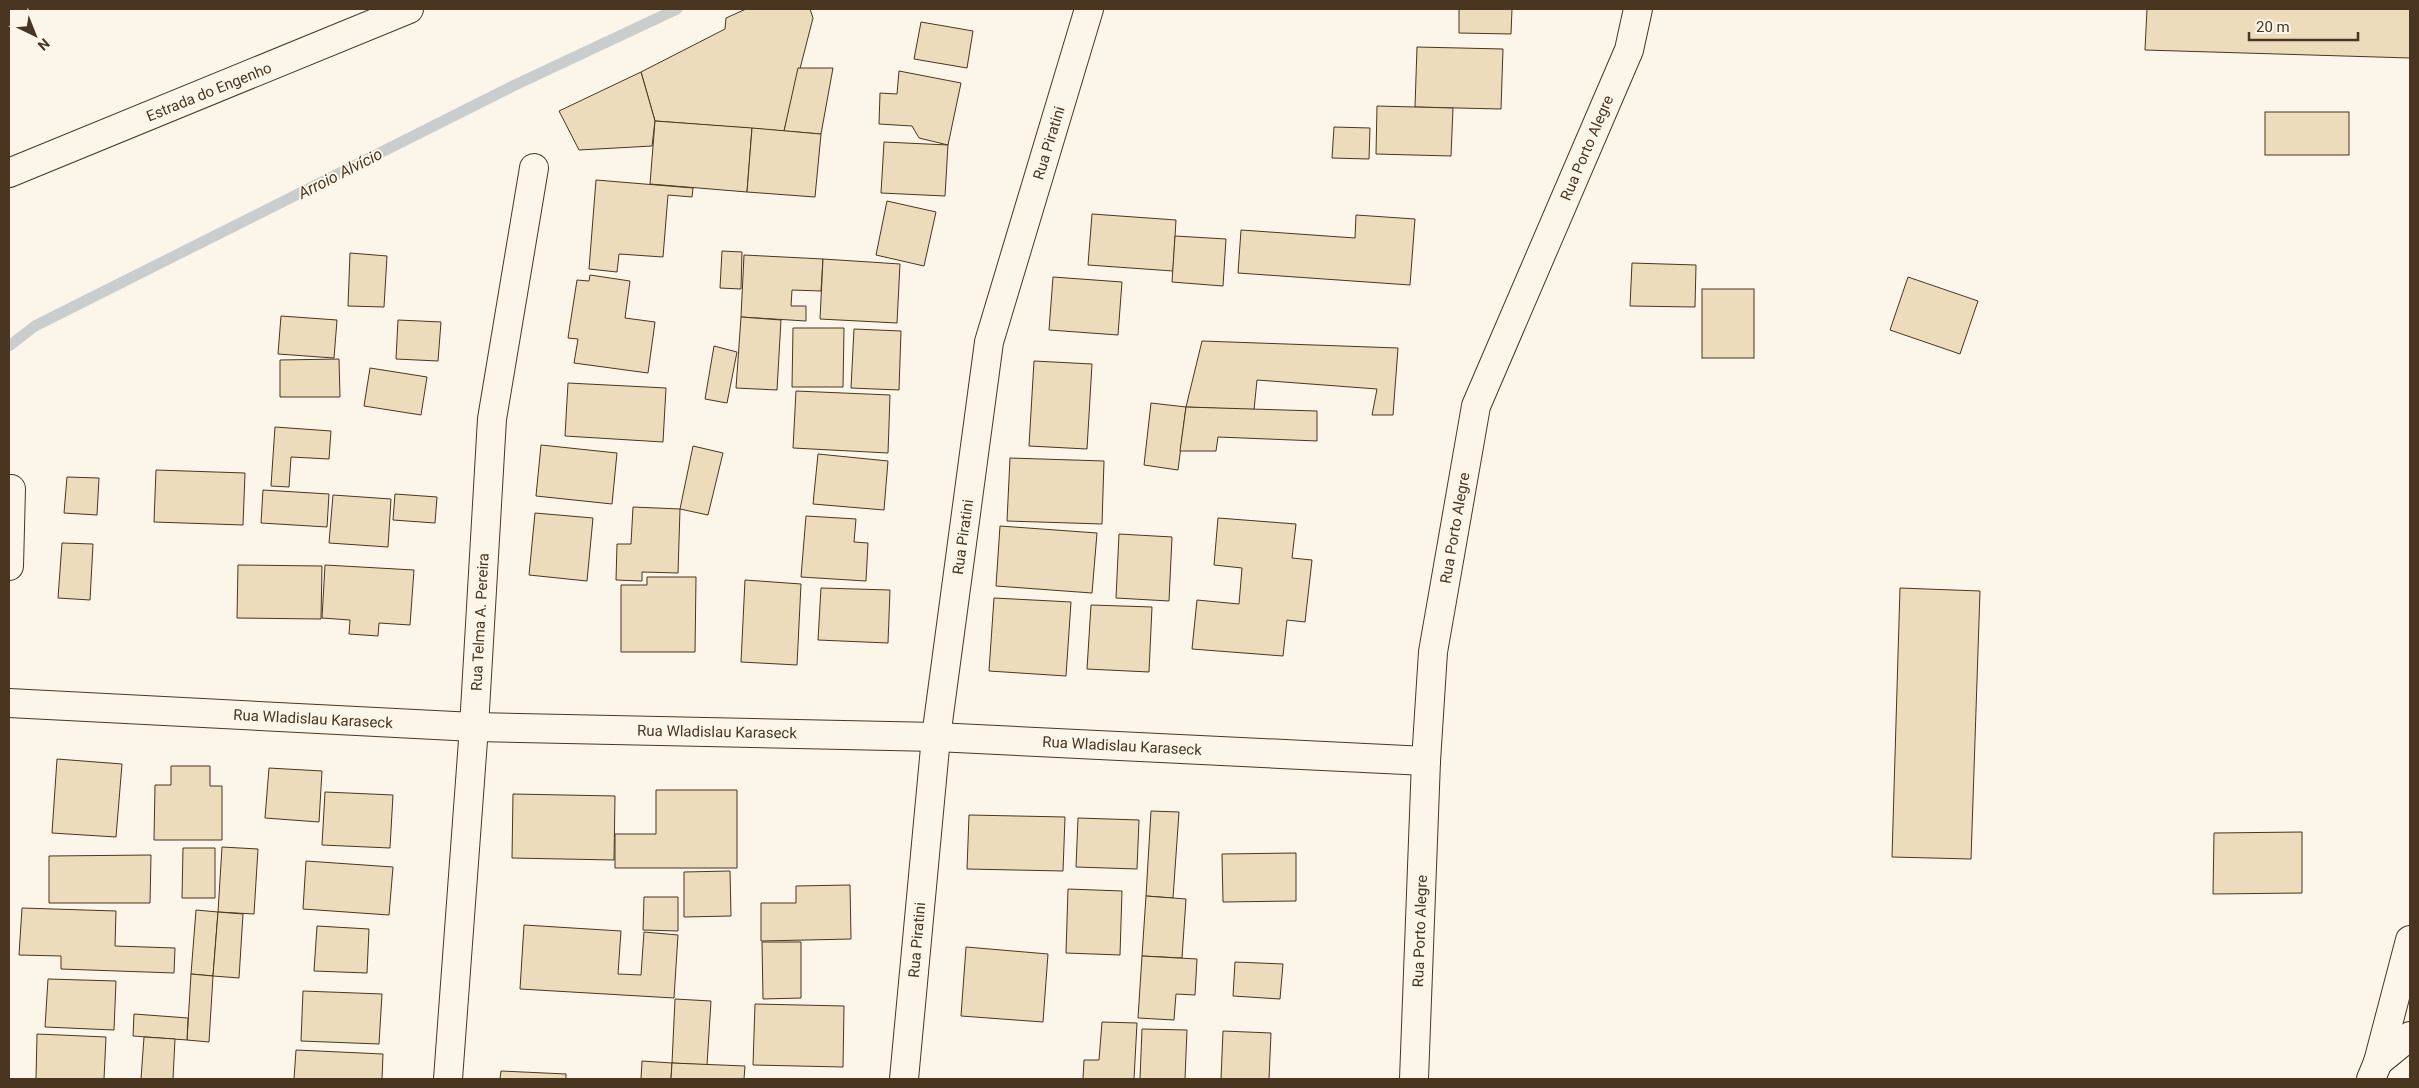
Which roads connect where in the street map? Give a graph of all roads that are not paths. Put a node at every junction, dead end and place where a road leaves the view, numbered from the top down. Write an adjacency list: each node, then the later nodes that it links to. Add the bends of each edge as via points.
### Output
1 (408, 9): 5 (main road, Estrada do Engenho)
2 (1090, 9): 10 (main road, Rua Piratini, via 989,342)
3 (1638, 9): 11 (main road, Rua Porto Alegre, via 1629,50 1476,406 1433,652)
4 (534, 168): 9 (main road, Rua Telma A. Pereira, via 492,419)
5 (9, 173)
6 (11, 489): 7 (main road)
7 (9, 566)
8 (9, 703): 9 (main road, Rua Wladislau Karaseck)
9 (474, 727): 10 (main road, Rua Wladislau Karaseck); 15 (main road, Rua Telma A. Pereira)
10 (936, 737): 11 (main road, Rua Wladislau Karaseck); 16 (main road, Rua Piratini)
11 (1426, 761): 17 (main road, Rua Porto Alegre)
12 (2410, 940): 14 (main road)
13 (2410, 1036): 14 (main road)
14 (2374, 1070)
15 (448, 1079)
16 (904, 1079)
17 (1414, 1079)

